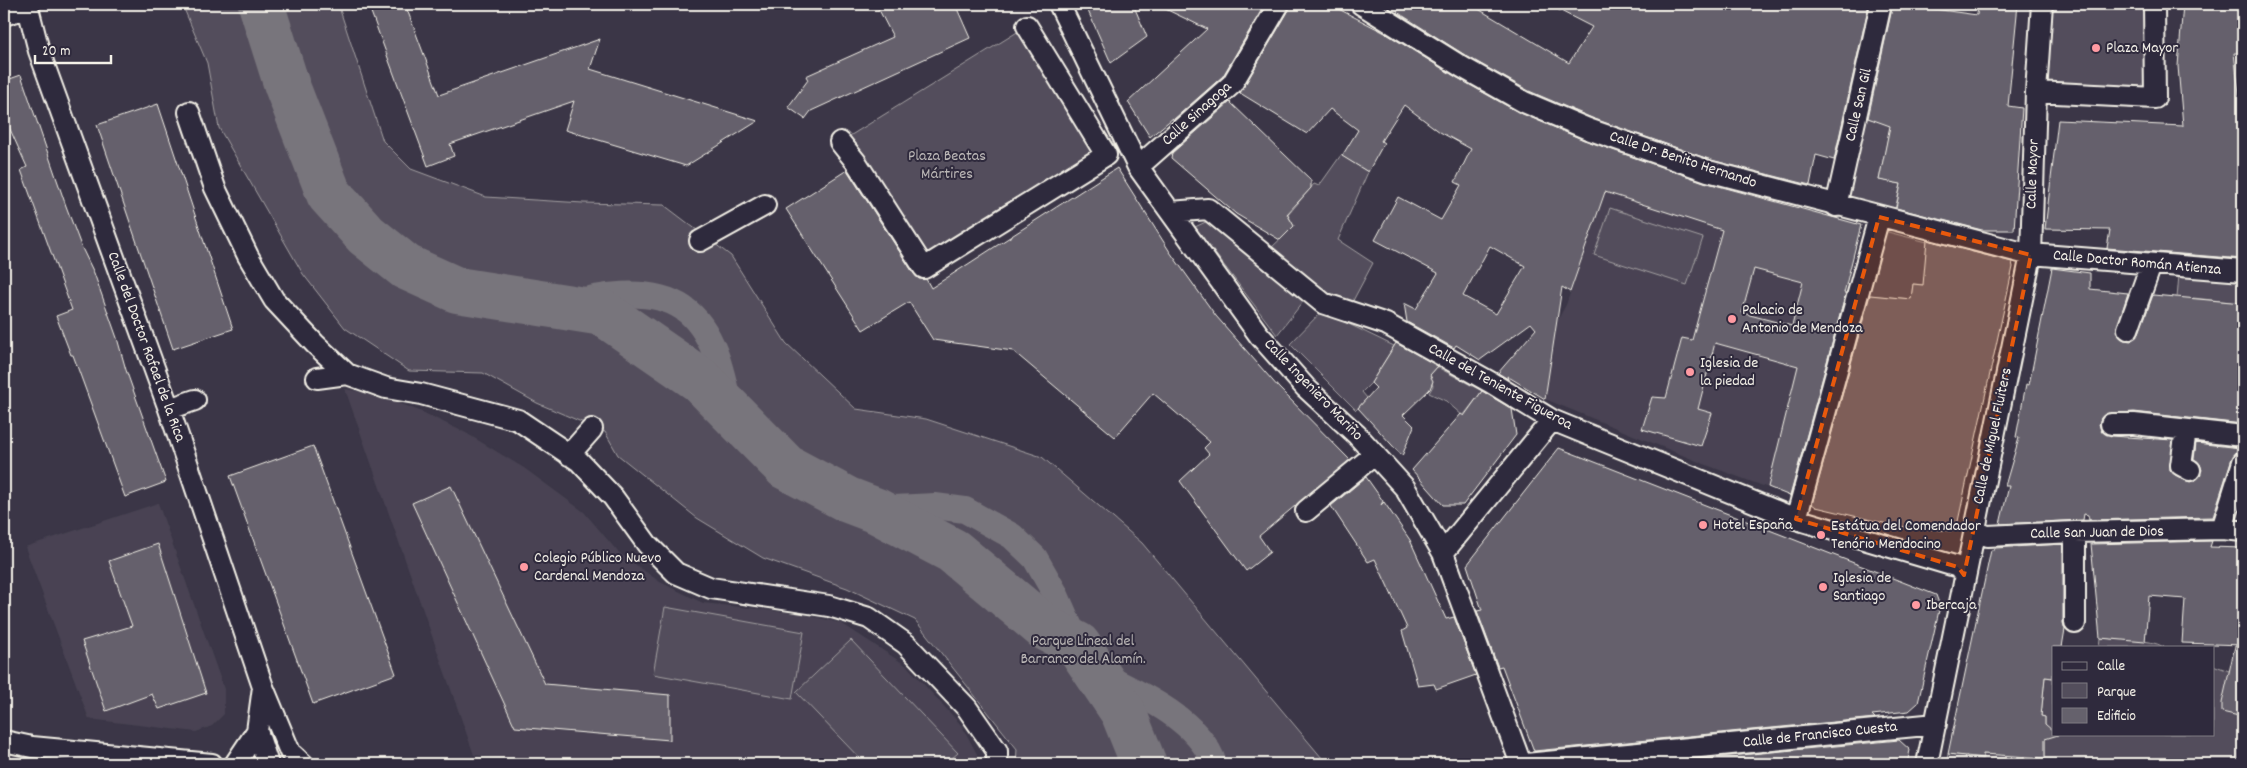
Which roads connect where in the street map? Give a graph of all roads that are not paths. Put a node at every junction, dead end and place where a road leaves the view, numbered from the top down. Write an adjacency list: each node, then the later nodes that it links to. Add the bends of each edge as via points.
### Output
1 (1059, 4): 12 (street, Calle Ingeniero Mariño)
2 (1279, 4): 15 (street, Calle Sinagoga, via 1232,84)
3 (1361, 4): 17 (street, Calle Dr. Benito Hernando, via 1524,102 1588,129 1708,171)
4 (1881, 4): 17 (street, Calle San Gil)
5 (2042, 4): 10 (street)
6 (2154, 4): 10 (street, via 2155,98)
7 (26, 6): 8 (street); 28 (street, Calle del Doctor Rafael de la Rica, via 39,51)
8 (4, 16)
9 (1027, 26): 14 (street)
10 (2036, 92): 21 (street, Calle Mayor)
11 (189, 112): 25 (street, via 215,188 274,300)
12 (1123, 137): 14 (street); 15 (street, Calle Ingeniero Mariño)
13 (840, 142): 14 (street, via 924,268 1106,155)
14 (1102, 148)
15 (1138, 167): 18 (street, Calle Ingeniero Mariño)
16 (765, 206): 20 (street)
17 (1836, 206): 19 (street, Calle Dr. Benito Hernando)
18 (1171, 212): 29 (street, Calle del Teniente Figueroa, via 1208,209 1323,303 1386,324); 34 (street, Calle Ingeniero Mariño, via 1259,335 1306,388)
19 (1879, 217): 21 (street, Calle Dr. Benito Hernando); 40 (street)
20 (700, 241)
21 (2031, 255): 22 (street, Calle Doctor Román Atienza); 42 (street, Calle de Miguel Fluiters)
22 (2151, 265): 23 (street, Calle Doctor Román Atienza); 24 (street)
23 (2243, 271)
24 (2128, 329)
25 (347, 374): 26 (street); 35 (street, via 386,388 518,420)
26 (317, 378)
27 (195, 400): 28 (street)
28 (169, 409): 48 (street, Calle del Doctor Rafael de la Rica)
29 (1552, 420): 40 (street, Calle del Teniente Figueroa); 45 (street)
30 (2111, 424): 32 (street)
31 (592, 429): 35 (street)
32 (2186, 430): 33 (street); 38 (street, via 2181,465)
33 (2243, 436)
34 (1374, 454): 39 (street); 45 (street, Calle Ingeniero Mariño, via 1405,488)
35 (569, 455): 58 (street, via 614,497 647,544 676,573 712,588 829,606 869,618 906,644 967,708 997,750)
36 (2243, 457): 37 (street)
37 (2243, 462): 41 (street)
38 (2190, 470)
39 (1306, 511)
40 (1796, 519): 46 (street, Calle del Teniente Figueroa, via 1958,568)
41 (2222, 529): 43 (street, Calle San Juan de Dios); 44 (street, Calle San Juan de Dios)
42 (1974, 530): 44 (street, Calle San Juan de Dios, via 1987,536); 46 (street, Calle de Miguel Fluiters)
43 (2243, 531)
44 (2075, 532): 47 (street)
45 (1443, 552): 59 (street, Calle Ingeniero Mariño)
46 (1964, 574): 49 (street, Calle de Miguel Fluiters)
47 (2074, 623)
48 (263, 687): 50 (street); 54 (street, Calle del Doctor Rafael de la Rica)
49 (1936, 724): 60 (street, Calle de Francisco Cuesta); 61 (street, Calle de Miguel Fluiters)
50 (257, 731): 56 (street); 57 (street)
51 (4, 741): 52 (street)
52 (32, 747): 53 (street); 55 (street)
53 (4, 754)
54 (292, 760)
55 (212, 764)
56 (236, 764)
57 (268, 764)
58 (997, 764)
59 (1521, 764)
60 (1526, 764)
61 (1927, 764)

